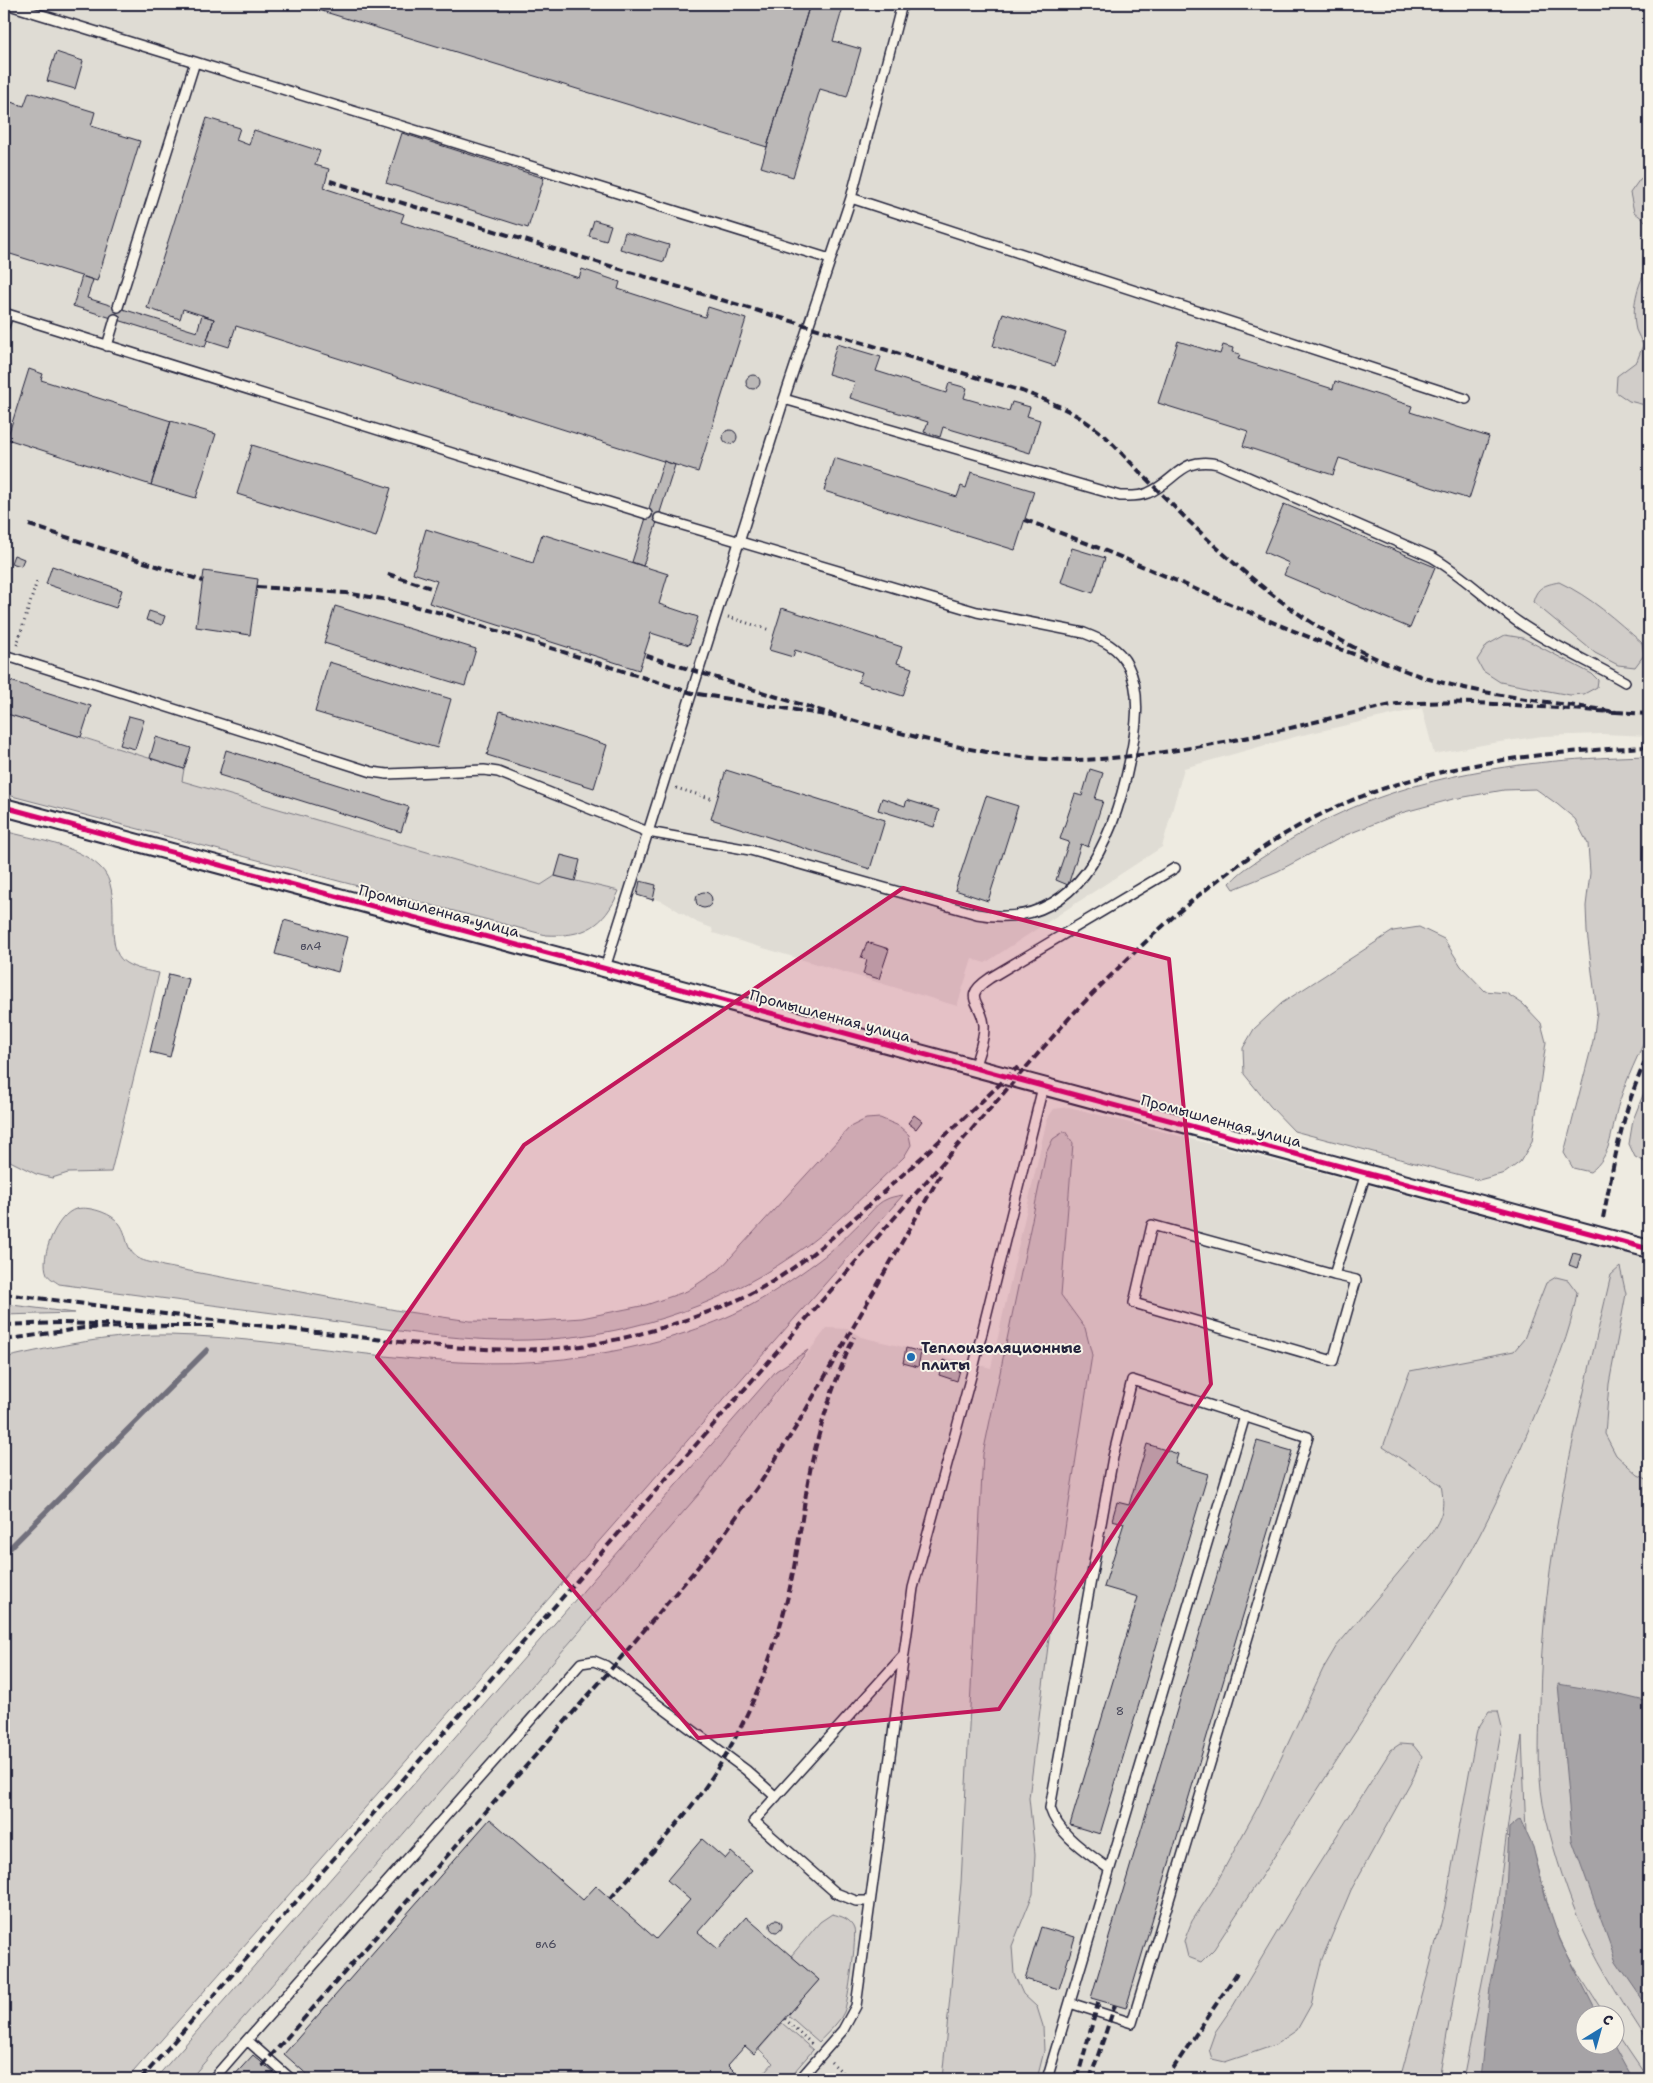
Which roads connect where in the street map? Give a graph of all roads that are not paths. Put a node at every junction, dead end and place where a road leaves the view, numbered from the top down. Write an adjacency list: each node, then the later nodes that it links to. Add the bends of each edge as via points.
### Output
1 (6, 4): 3 (lane)
2 (902, 4): 4 (lane)
3 (195, 62): 5 (lane); 6 (lane)
4 (851, 198): 5 (lane); 12 (lane)
5 (830, 259): 11 (lane)
6 (118, 307)
7 (6, 314): 9 (lane); 10 (lane)
8 (115, 319): 10 (lane)
9 (4, 326)
10 (107, 346): 13 (lane)
11 (784, 399): 15 (lane); 17 (lane, via 1120,496 1148,493 1193,462 1218,464 1432,557 1452,568 1482,596 1520,623)
12 (1466, 399)
13 (647, 514)
14 (659, 518): 15 (lane)
15 (739, 543): 19 (lane); 19 (lane, via 978,612 1084,633 1118,650 1131,673 1136,707 1131,755 1119,808 1102,848 1077,885 1058,899 1015,916 995,917 968,911 750,850)
16 (4, 655): 19 (lane, via 372,772 498,772)
17 (1626, 682)
18 (4, 807): 21 (street, Промышленная улица)
19 (648, 832): 21 (lane)
20 (1175, 868): 22 (lane, via 976,989 973,995 984,1027)
21 (605, 968): 22 (street, Промышленная улица)
22 (974, 1068): 23 (street, Промышленная улица)
23 (1044, 1086): 24 (street, Промышленная улица); 28 (lane, via 974,1365 917,1572)
24 (1366, 1173): 25 (street, Промышленная улица); 26 (lane)
25 (1649, 1249)
26 (1334, 1275): 26 (lane, via 1356,1280 1333,1360 1134,1303 1152,1225)
27 (1245, 1416): 30 (lane); 30 (lane, via 1132,1380 1113,1457 1050,1808 1062,1831); 32 (lane, via 1308,1437 1132,2023)
28 (903, 1656): 29 (lane); 31 (lane)
29 (776, 1797): 31 (lane, via 754,1821 836,1893 856,1901); 33 (lane, via 746,1770 606,1666 594,1660 581,1663)
30 (1110, 1869): 32 (lane)
31 (870, 1901): 36 (lane, via 853,2012 843,2030)
32 (1070, 2003): 37 (lane)
33 (247, 2040): 34 (lane); 35 (lane)
34 (213, 2079)
35 (291, 2079)
36 (800, 2079)
37 (1047, 2079)

